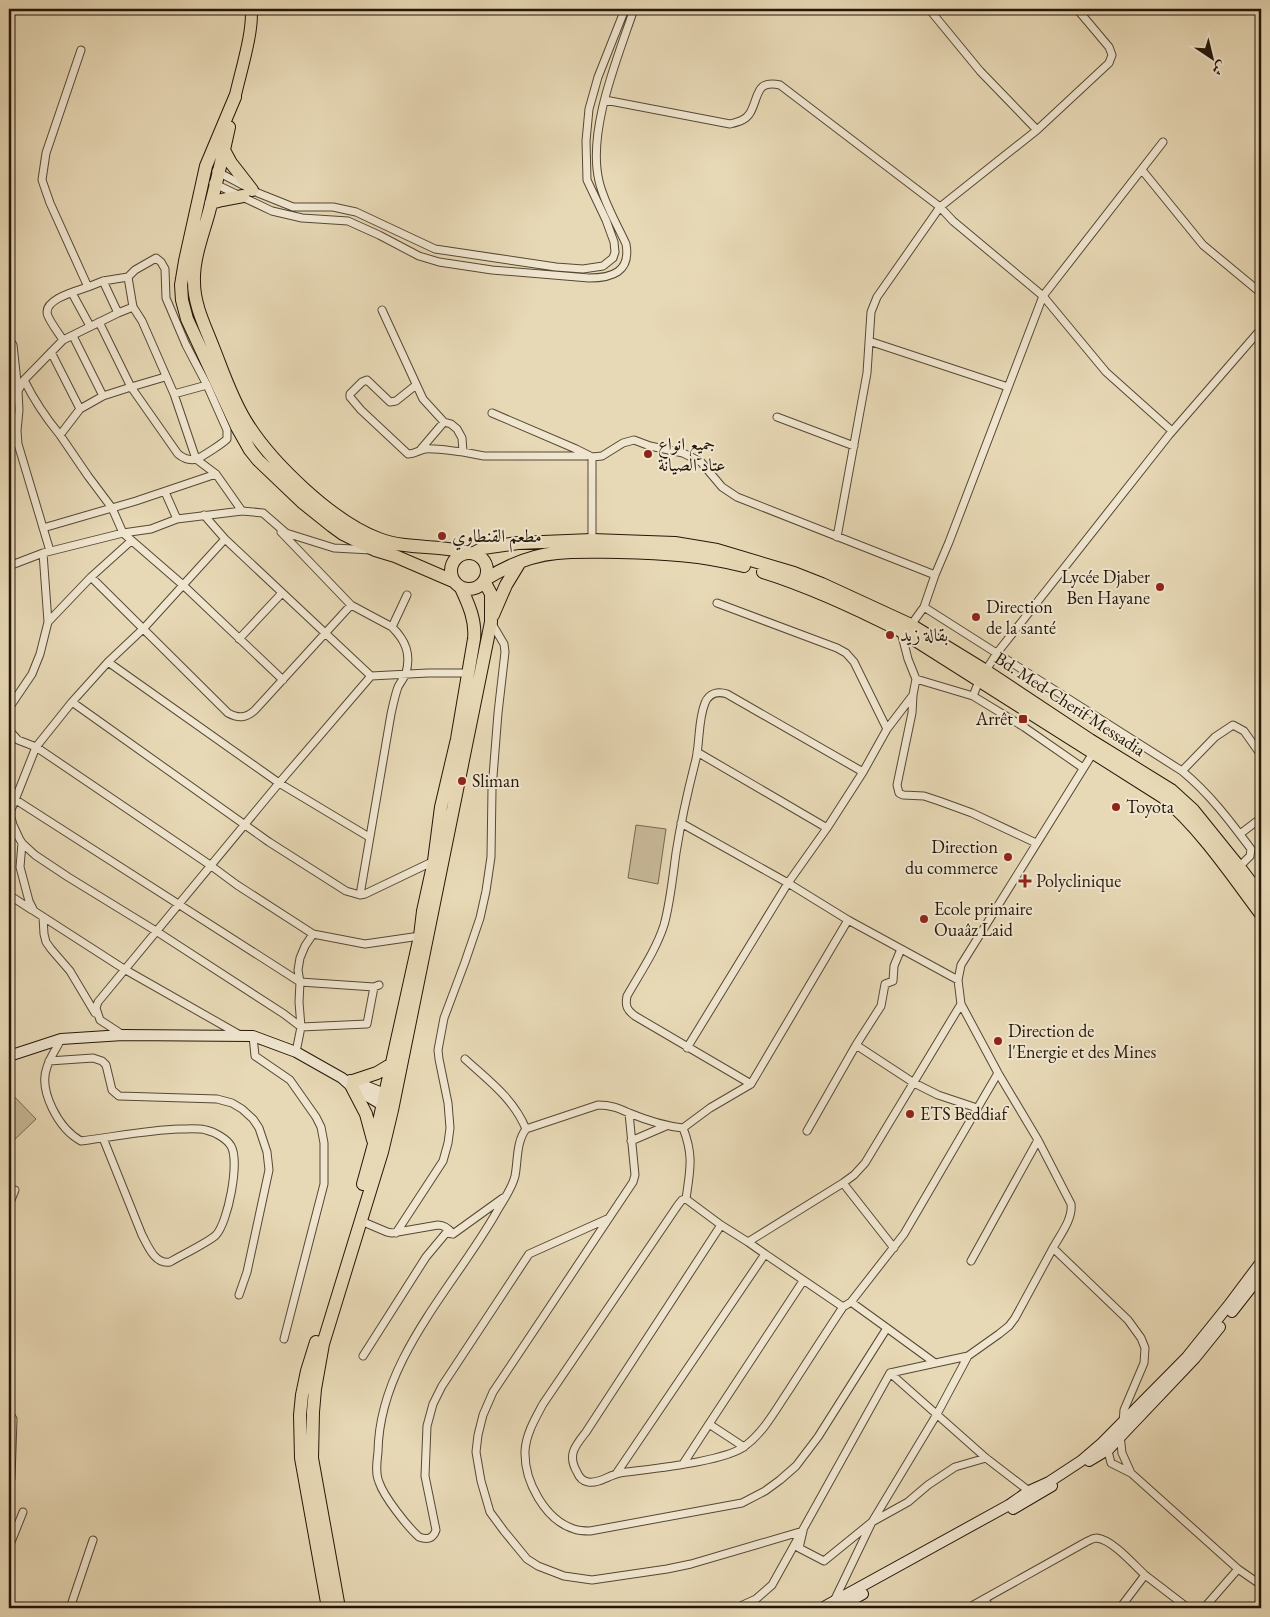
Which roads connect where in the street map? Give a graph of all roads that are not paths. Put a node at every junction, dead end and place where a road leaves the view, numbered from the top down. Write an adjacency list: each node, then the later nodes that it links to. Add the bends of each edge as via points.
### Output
1 (251, 9): 7 (main road)
2 (625, 9): 16 (street, via 598,77 589,109 586,142 588,180 614,242 613,258 603,266 583,269 556,267 435,249 356,212 333,207 293,207)
3 (634, 9): 8 (street)
4 (929, 9): 9 (street, via 980,71)
5 (1078, 9): 9 (street, via 1109,47 1110,63)
6 (81, 50): 21 (street, via 46,153 42,180)
7 (235, 98): 11 (highway); 12 (highway)
8 (605, 100): 16 (street, via 597,136 599,179 626,244 628,257 622,269 602,278 492,270 438,262 348,221 290,216 272,211); 18 (street, via 730,124 740,122 750,113 763,86 780,85)
9 (1037, 130): 18 (street)
10 (1163, 142): 13 (street)
11 (224, 150): 14 (highway); 16 (highway)
12 (206, 166): 14 (street); 15 (highway)
13 (1142, 170): 23 (street, via 1203,245); 24 (street)
14 (218, 178): 15 (street); 16 (street); 16 (street); 17 (highway)
15 (203, 180): 70 (highway, via 184,260 182,300 187,318 237,427 258,460 302,502 332,526)
16 (248, 193): 17 (highway)
17 (211, 203): 69 (highway, via 197,258 195,296 230,390 245,420 289,474 334,514)
18 (940, 207): 24 (street); 34 (street, via 877,297 871,312)
19 (128, 277): 20 (street); 25 (street); 38 (street, via 156,258 161,262 165,269 166,298)
20 (103, 281): 21 (street); 27 (street)
21 (88, 287): 22 (street)
22 (72, 293): 29 (street); 33 (street, via 54,300 48,307 47,315)
23 (1261, 293)
24 (1043, 296): 41 (street); 49 (street, via 1106,372)
25 (132, 308): 27 (street); 36 (street, via 142,321)
26 (382, 310): 39 (street)
27 (118, 313): 28 (street)
28 (99, 322): 29 (street); 40 (street)
29 (90, 326): 31 (street)
30 (1261, 329): 49 (street)
31 (72, 336): 33 (street); 44 (street)
32 (9, 339): 42 (street, via 13,345)
33 (63, 340): 35 (street)
34 (869, 341): 41 (street); 51 (street, via 867,373)
35 (51, 352): 37 (street); 45 (street)
36 (165, 377): 40 (street); 43 (street)
37 (24, 380): 42 (street); 50 (street, via 44,416)
38 (207, 385): 43 (street); 55 (street, via 227,430 227,439)
39 (416, 385): 48 (street, via 423,399); 52 (street, via 390,402 367,380 350,397 408,454)
40 (131, 387): 44 (street); 55 (street, via 178,454)
41 (1008, 388): 75 (street)
42 (18, 391): 63 (street, via 18,444)
43 (174, 394): 55 (street)
44 (103, 396): 45 (street)
45 (80, 409): 50 (street)
46 (492, 413): 54 (street)
47 (777, 416): 51 (street)
48 (444, 422): 52 (street); 53 (street, via 457,429 462,438)
49 (1172, 431): 92 (street)
50 (60, 435): 58 (street)
51 (854, 446): 65 (street)
52 (421, 450): 53 (street)
53 (463, 452): 54 (street, via 484,456)
54 (590, 457): 65 (street, via 602,456 634,440 683,453 701,462 722,487 736,497); 67 (street)
55 (196, 459): 56 (street)
56 (216, 474): 57 (street); 59 (street)
57 (165, 492): 58 (street); 62 (street)
58 (112, 508): 63 (street); 64 (street)
59 (242, 511): 60 (street); 61 (street)
60 (263, 513): 70 (street, via 286,533 334,548); 83 (street)
61 (204, 515): 62 (street); 66 (street)
62 (177, 519): 64 (street, via 151,530)
63 (43, 528): 71 (street)
64 (123, 533): 68 (street); 71 (street)
65 (837, 538): 75 (street)
66 (225, 539): 79 (street); 80 (street)
67 (592, 540): 72 (highway, Bd. Med-Cherif Messadia, via 518,543); 89 (highway, Bd. Med-Cherif Messadia, via 675,544 717,550 822,584)
68 (131, 541): 76 (street); 79 (street)
69 (387, 542): 70 (street); 72 (highway, via 453,548)
70 (375, 550): 78 (highway)
71 (46, 552): 74 (street); 85 (street)
72 (471, 553): 77 (highway, via 486,564); 78 (highway, via 459,556 452,564 450,570)
73 (520, 562): 77 (highway, Bd. Med-Cherif Messadia); 86 (highway, via 506,584); 89 (highway, Bd. Med-Cherif Messadia, via 557,553 697,556 789,581)
74 (9, 566)
75 (935, 574): 84 (street)
76 (91, 577): 85 (street); 87 (street)
77 (485, 580): 78 (highway, via 474,589); 86 (highway, via 491,594)
78 (457, 584): 94 (highway, via 475,628)
79 (183, 585): 87 (street); 91 (street)
80 (282, 593): 90 (street); 91 (street)
81 (407, 595): 88 (street)
82 (716, 603): 104 (street, via 846,653 854,662)
83 (350, 605): 88 (street); 90 (street)
84 (924, 607): 89 (street); 92 (street)
85 (48, 622): 103 (street, via 32,674)
86 (491, 622): 160 (highway); 179 (street, via 504,644 504,652 493,780 491,857 480,918 444,1018 439,1044 448,1103 448,1143 443,1161)
87 (144, 628): 93 (street); 99 (street, via 228,713 238,718 249,715)
88 (392, 628): 95 (street, via 406,645)
89 (906, 628): 97 (highway, Bd. Med-Cherif Messadia); 98 (street, via 908,659)
90 (326, 634): 96 (street); 99 (street)
91 (239, 639): 99 (street)
92 (997, 653): 97 (street); 111 (street)
93 (108, 662): 102 (street); 113 (street)
94 (469, 672): 95 (street); 123 (highway, via 441,807)
95 (406, 674): 96 (street); 120 (street, via 391,714)
96 (370, 676): 113 (street)
97 (983, 676): 101 (street); 108 (highway, Bd. Med-Cherif Messadia); 125 (highway, Bd. Med-Cherif Messadia, via 1171,790)
98 (916, 679): 100 (street); 101 (street)
99 (282, 680)
100 (913, 695): 104 (street); 122 (street, via 897,785 899,793 924,796 972,813)
101 (973, 696): 110 (street)
102 (72, 702): 106 (street); 117 (street)
103 (9, 708)
104 (887, 729): 112 (street)
105 (9, 730): 106 (street, via 18,740)
106 (36, 747): 114 (street); 124 (street)
107 (697, 752): 112 (street, via 705,702 721,692); 116 (street); 118 (street)
108 (1093, 753): 110 (street); 132 (highway, Bd. Med-Cherif Messadia, via 1180,811)
109 (1261, 755): 111 (street, via 1244,731 1233,725 1215,737)
110 (1083, 768): 122 (street)
111 (1182, 771): 119 (street, via 1213,800)
112 (863, 772): 118 (street)
113 (279, 783): 117 (street); 120 (street)
114 (16, 800): 121 (street, via 11,817); 130 (street)
115 (1261, 818): 119 (street)
116 (681, 824): 126 (street); 150 (street, via 665,923 627,996 626,1006 635,1016)
117 (245, 825): 124 (street); 127 (street, via 346,891)
118 (827, 828): 126 (street)
119 (1240, 834): 125 (street, via 1251,852)
120 (369, 837): 127 (street)
121 (22, 843): 131 (street, via 20,867); 135 (street, via 68,878)
122 (1036, 843): 140 (street, via 961,965)
123 (434, 861): 127 (street); 137 (highway)
124 (210, 865): 130 (street); 136 (street)
125 (1239, 866): 129 (highway, Bd. Med-Cherif Messadia)
126 (788, 883): 134 (street); 150 (street)
127 (360, 895)
128 (9, 896): 131 (street)
129 (1261, 896)
130 (180, 903): 135 (street); 141 (street)
131 (34, 911): 133 (street)
132 (1261, 914)
133 (43, 917): 139 (street); 143 (street, via 46,942 70,971)
134 (848, 920): 138 (street); 159 (street)
135 (156, 931): 139 (street); 144 (street)
136 (313, 934): 137 (street, via 365,944); 141 (street, via 300,958)
137 (420, 936): 155 (highway)
138 (901, 949): 140 (street); 149 (street, via 894,966 893,981 885,984 881,1006)
139 (124, 969): 143 (street, via 98,1002 96,1008); 146 (street)
140 (958, 980): 142 (street)
141 (300, 982): 144 (street); 144 (street, via 376,986 367,1024)
142 (961, 1004): 156 (street); 158 (street)
143 (100, 1020): 145 (street)
144 (301, 1028): 151 (street)
145 (123, 1035): 146 (street); 148 (street)
146 (241, 1035): 147 (street)
147 (253, 1036): 151 (street); 193 (street, via 255,1056 290,1080 316,1117 324,1144 324,1184)
148 (62, 1039): 152 (street); 154 (street)
149 (856, 1045): 158 (street); 166 (street)
150 (687, 1048): 159 (street)
151 (296, 1052): 157 (street)
152 (9, 1056)
153 (466, 1059): 165 (street, via 510,1100)
154 (49, 1061): 167 (street, via 45,1090 58,1117 81,1141); 189 (street, via 94,1058 106,1065 112,1090 118,1096 217,1099 236,1105 253,1119 263,1136 269,1170)
155 (392, 1064): 157 (highway, via 377,1073); 160 (highway)
156 (998, 1073): 161 (street); 168 (street)
157 (349, 1082): 160 (street); 170 (highway, via 366,1114)
158 (914, 1083): 161 (street); 171 (street, via 865,1163)
159 (751, 1084): 164 (street)
160 (389, 1102): 170 (highway); 177 (highway)
161 (977, 1108): 182 (street)
162 (629, 1112): 163 (street); 165 (street, via 619,1107 598,1105); 169 (street)
163 (666, 1126): 164 (street); 169 (street)
164 (683, 1128): 174 (street, via 691,1154)
165 (526, 1129): 173 (street, via 520,1139 514,1178)
166 (807, 1131)
167 (103, 1138): 167 (street, via 142,1235 160,1262 170,1262 215,1236 226,1213 234,1169 231,1145 207,1130 162,1130)
168 (1038, 1140): 183 (street, via 1072,1210); 185 (street)
169 (632, 1141): 176 (street, via 633,1182)
170 (374, 1144): 222 (highway, via 307,1372 300,1415 301,1458)
171 (843, 1183): 181 (street); 182 (street)
172 (15, 1190): 175 (street)
173 (506, 1196): 176 (street, via 419,1331 394,1375 383,1406 378,1436 378,1481 388,1500 424,1539 432,1537 436,1530 426,1476 427,1426 442,1386 529,1254); 180 (street)
174 (686, 1199): 178 (street); 192 (street, via 678,1205 535,1418 525,1452 528,1474 535,1494 560,1523 575,1530 590,1531 730,1507 753,1498 796,1466)
175 (9, 1205)
176 (607, 1219): 213 (street, via 493,1392 483,1415 476,1452 480,1481 490,1512 527,1559 564,1576 592,1580 667,1570)
177 (361, 1221): 179 (street); 223 (highway, via 323,1344 312,1412 312,1458)
178 (721, 1225): 181 (street); 208 (street, via 572,1454 572,1462 584,1480 596,1482)
179 (396, 1233): 180 (street, via 443,1225)
180 (453, 1234): 194 (street, via 446,1233 426,1257)
181 (748, 1242): 184 (street)
182 (894, 1248): 190 (street)
183 (1053, 1248): 195 (street, via 1009,1326); 202 (street, via 1128,1320 1145,1348 1144,1363 1124,1410)
184 (765, 1254): 188 (street); 208 (street)
185 (971, 1261)
186 (1261, 1262): 198 (street)
187 (1261, 1275): 198 (street, via 1195,1358)
188 (803, 1281): 191 (street); 201 (street)
189 (239, 1295)
190 (851, 1302): 191 (street); 192 (street)
191 (843, 1307): 204 (street, via 763,1429)
192 (887, 1328): 196 (street)
193 (284, 1339)
194 (363, 1356)
195 (968, 1356): 196 (street); 200 (street)
196 (935, 1364): 197 (street)
197 (890, 1373): 200 (street); 213 (street)
198 (1169, 1379): 202 (street)
199 (9, 1413): 209 (street, via 13,1420)
200 (937, 1414): 205 (street); 212 (street)
201 (709, 1424): 204 (street); 206 (street)
202 (1120, 1429): 203 (street); 207 (street, via 1122,1453)
203 (1106, 1446): 207 (street, via 1111,1463); 210 (street); 220 (street, via 1036,1496)
204 (744, 1448): 206 (street, via 720,1457)
205 (986, 1458): 210 (street); 212 (street, via 955,1467 908,1502)
206 (683, 1464): 208 (street)
207 (1131, 1473): 216 (street)
208 (616, 1474)
209 (9, 1488)
210 (1030, 1491): 220 (street)
211 (23, 1512): 215 (street)
212 (872, 1522): 213 (street, via 824,1560 799,1548); 220 (street)
213 (803, 1531): 224 (street, via 772,1585 756,1599)
214 (93, 1540): 221 (street)
215 (9, 1547)
216 (1238, 1569): 218 (street); 230 (street)
217 (1145, 1575): 219 (street, via 1112,1544 1095,1538); 228 (street); 229 (street)
218 (1261, 1585)
219 (984, 1599): 226 (street); 227 (street)
220 (836, 1604): 225 (street)
221 (70, 1608)
222 (328, 1608)
223 (339, 1608)
224 (736, 1608)
225 (822, 1608)
226 (968, 1608)
227 (991, 1608)
228 (1120, 1608)
229 (1188, 1608)
230 (1204, 1608)

